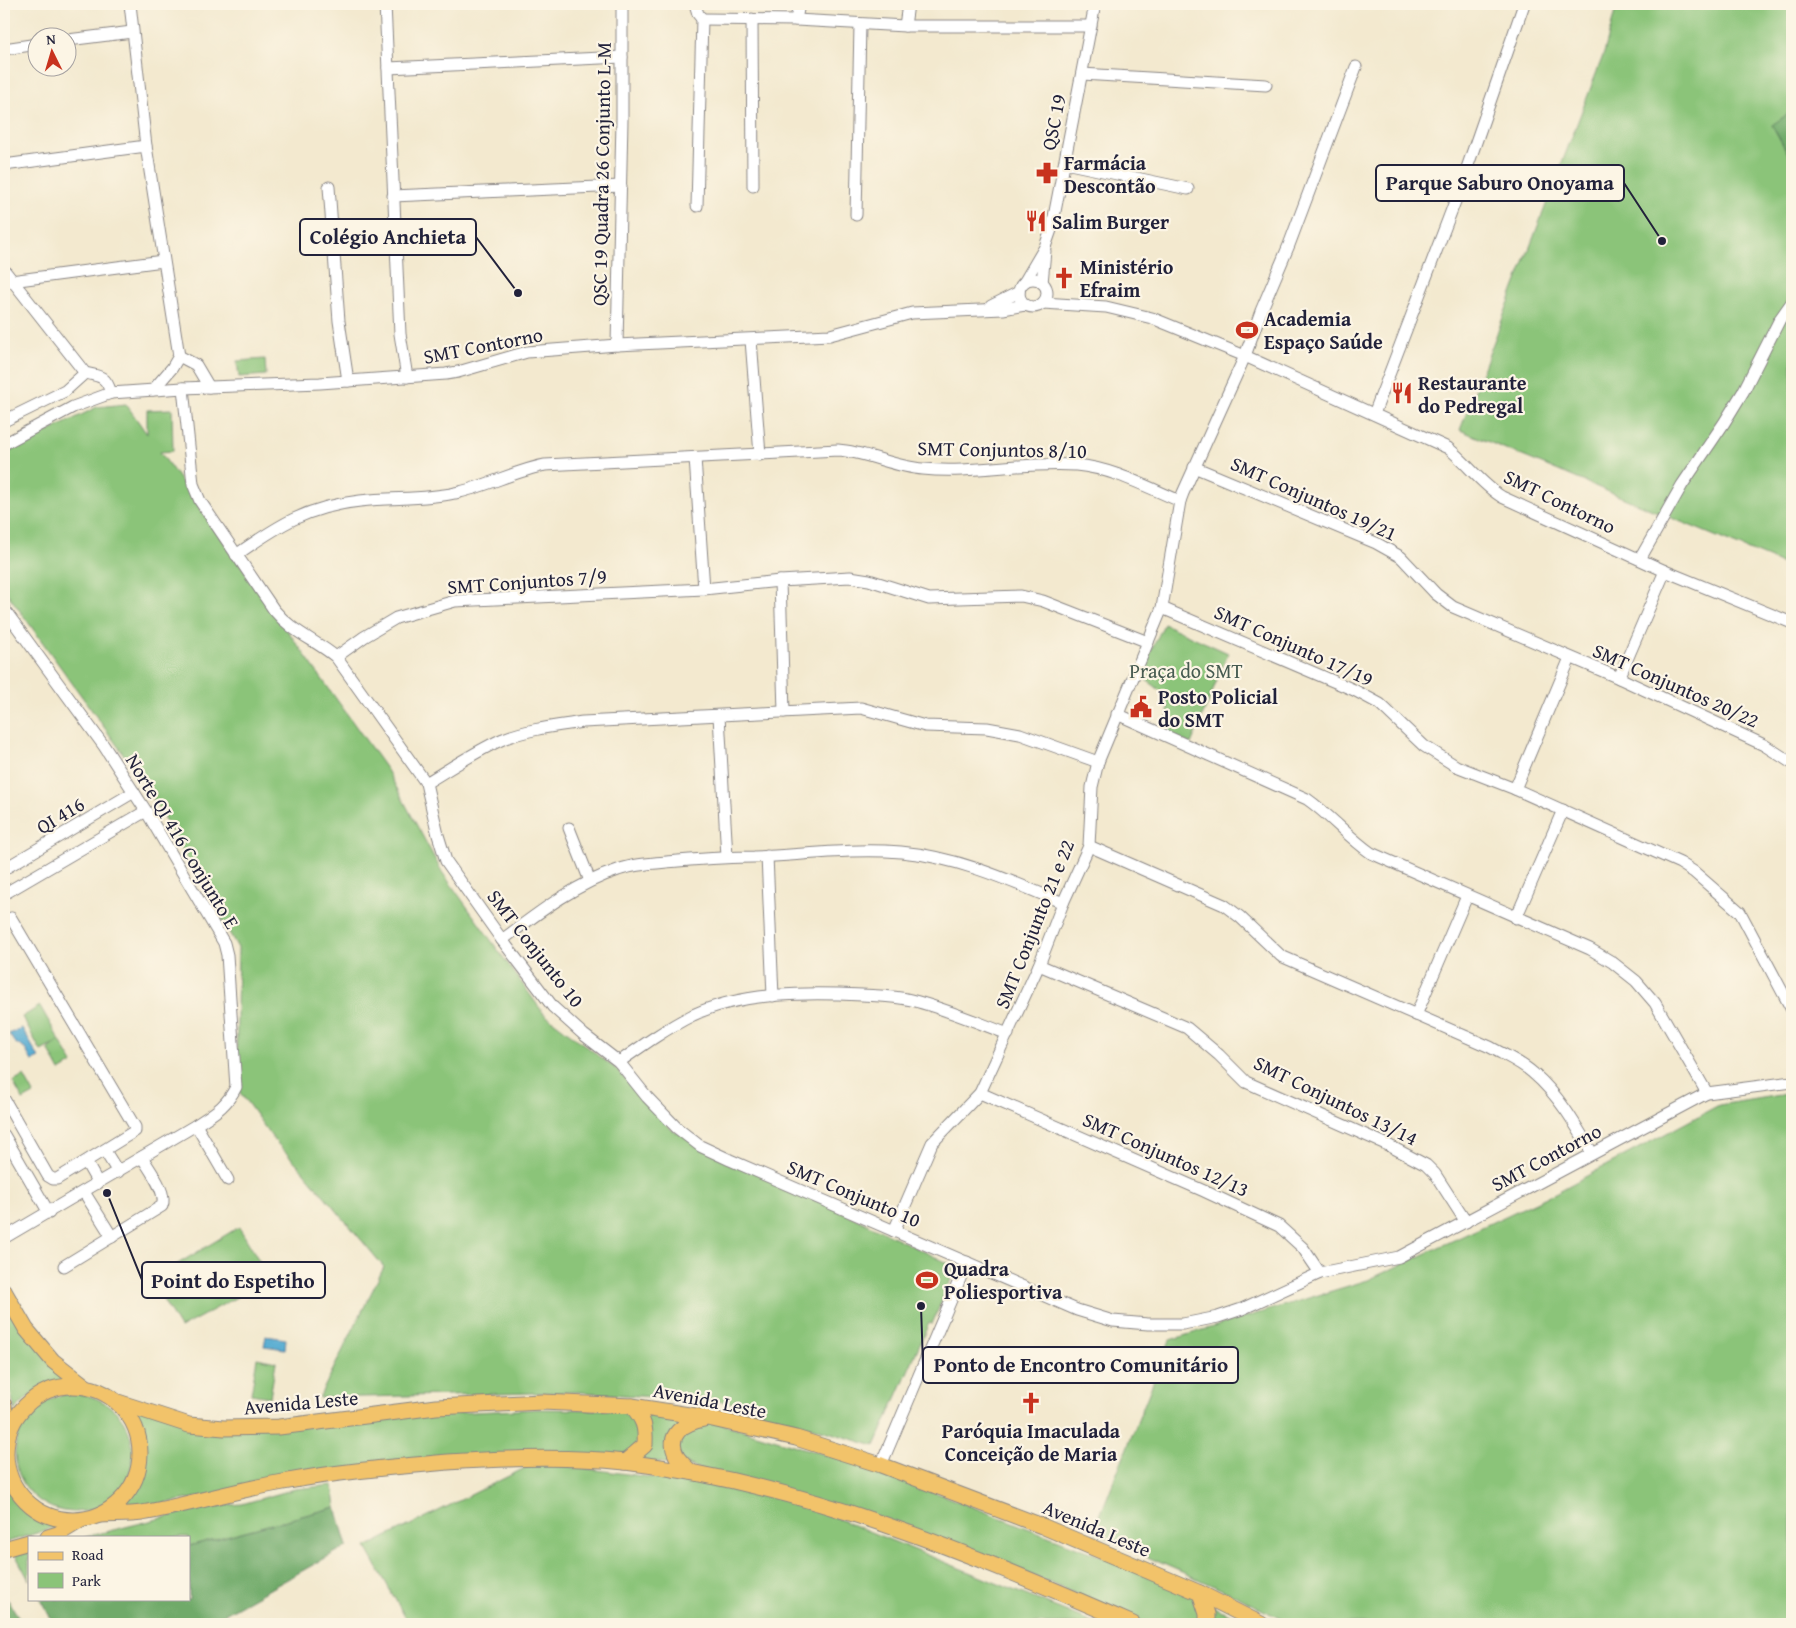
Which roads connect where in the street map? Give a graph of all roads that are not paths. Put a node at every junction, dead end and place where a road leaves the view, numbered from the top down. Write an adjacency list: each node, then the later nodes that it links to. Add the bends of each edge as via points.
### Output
1 (130, 4): 15 (street)
2 (385, 4): 21 (street)
3 (622, 4): 19 (street, QSC 19 Quadra 26 Conjunto L-M)
4 (695, 4): 9 (street)
5 (799, 4): 11 (street)
6 (908, 4): 13 (street)
7 (1095, 4): 14 (street, QSC 19)
8 (1524, 4): 57 (street, via 1459,191)
9 (702, 19): 10 (street); 32 (street)
10 (752, 19): 11 (street); 28 (street)
11 (796, 20): 12 (street)
12 (860, 24): 13 (street); 33 (street)
13 (904, 26): 14 (street)
14 (1091, 26): 22 (street, QSC 19)
15 (132, 32): 16 (street); 24 (street)
16 (78, 39)
17 (28, 45): 18 (street)
18 (4, 49)
19 (622, 57): 21 (street); 27 (street, QSC 19 Quadra 26 Conjunto L-M)
20 (1356, 67): 47 (street, SMT Conjunto 21 e 22)
21 (388, 68): 31 (street)
22 (1082, 74): 23 (street); 25 (street, QSC 19)
23 (1266, 86)
24 (146, 146): 26 (street); 35 (street)
25 (1065, 163): 30 (street); 34 (street, QSC 19)
26 (4, 165)
27 (621, 186): 31 (street); 45 (street, QSC 19 Quadra 26 Conjunto L-M)
28 (752, 186)
29 (329, 187): 50 (street, via 339,321)
30 (1188, 189)
31 (393, 196): 49 (street, via 400,334)
32 (697, 206)
33 (856, 215)
34 (1046, 247): 38 (street, QSC 19); 40 (street, QSC 19)
35 (163, 261): 37 (street); 46 (street)
36 (4, 270): 37 (street)
37 (11, 281): 48 (street)
38 (1025, 281): 39 (street); 40 (street, via 1034,279)
39 (1019, 292): 42 (street); 43 (street, SMT Contorno)
40 (1044, 293): 42 (street, via 1033,307); 47 (street, SMT Contorno, via 1071,304 1133,312)
41 (1792, 302): 65 (street, via 1729,415 1682,485)
42 (1025, 305): 43 (street, SMT Contorno)
43 (979, 309): 44 (street, SMT Contorno, via 912,313 830,335)
44 (752, 340): 45 (street, SMT Contorno); 60 (street)
45 (618, 345): 49 (street, SMT Contorno, via 527,352 458,372)
46 (179, 356): 51 (street, via 196,365); 53 (street)
47 (1245, 356): 57 (street, SMT Contorno); 62 (street, SMT Conjunto 21 e 22)
48 (85, 373): 54 (street); 55 (street, via 102,377)
49 (407, 377): 50 (street, SMT Contorno)
50 (348, 381): 51 (street, SMT Contorno)
51 (209, 386): 52 (street, SMT Contorno)
52 (183, 388): 53 (street, SMT Contorno); 64 (street, SMT Conjunto 10, via 193,484 200,501)
53 (153, 390): 55 (street, SMT Contorno)
54 (66, 391): 56 (street); 58 (street)
55 (111, 393): 56 (street, SMT Contorno)
56 (73, 407): 59 (street, SMT Contorno)
57 (1374, 414): 65 (street, SMT Contorno, via 1448,448 1502,497)
58 (4, 421)
59 (4, 444)
60 (760, 454): 61 (street, SMT Conjuntos 8/10); 63 (street, SMT Conjuntos 8/10, via 850,451 923,469 1077,465 1108,471)
61 (695, 458): 64 (street, SMT Conjuntos 8/10, via 545,465 452,494 359,500 315,509 276,527); 68 (street)
62 (1194, 467): 63 (street, SMT Conjunto 21 e 22); 74 (street, SMT Conjuntos 19/21, via 1389,550 1454,607)
63 (1180, 502): 69 (street, SMT Conjunto 21 e 22)
64 (236, 555): 73 (street, SMT Conjunto 10, via 284,623)
65 (1640, 559): 66 (street, SMT Contorno)
66 (1666, 571): 71 (street, SMT Contorno); 75 (street)
67 (780, 581): 68 (street, SMT Conjuntos 7/9); 72 (street, SMT Conjuntos 7/9, via 850,577 929,599 1021,596 1043,601); 76 (street)
68 (704, 589): 73 (street, SMT Conjuntos 7/9, via 455,601 396,618)
69 (1162, 608): 72 (street, SMT Conjunto 21 e 22); 82 (street, SMT Conjunto 17/19, via 1354,690 1380,704 1439,756)
70 (4, 609): 83 (street, Norte QI 416 Conjunto E)
71 (1792, 623)
72 (1148, 642): 77 (street, SMT Conjunto 21 e 22)
73 (336, 657): 81 (street, SMT Conjunto 10)
74 (1570, 658): 75 (street, SMT Conjuntos 20/22); 82 (street)
75 (1619, 678): 80 (street, SMT Conjuntos 20/22, via 1764,745)
76 (784, 712): 78 (street); 79 (street, via 860,708 925,726 1003,730)
77 (1117, 714): 79 (street, SMT Conjunto 21 e 22); 94 (street, via 1299,795 1324,810 1356,843 1371,853)
78 (719, 716): 81 (street, via 583,722 539,730 505,739); 89 (street)
79 (1098, 762): 87 (street, SMT Conjunto 21 e 22, via 1092,787)
80 (1792, 763)
81 (426, 783): 98 (street, SMT Conjunto 10, via 446,861)
82 (1515, 789): 84 (street, SMT Conjunto 17/19)
83 (134, 792): 85 (street, Norte QI 416 Conjunto E); 90 (street, QI 416)
84 (1563, 810): 96 (street); 101 (street, SMT Conjunto 17/19, via 1664,854 1694,872 1716,891 1740,912)
85 (146, 811): 92 (street); 109 (street, Norte QI 416 Conjunto E, via 224,943 227,954 236,1087 223,1107)
86 (569, 828): 91 (street)
87 (1089, 846): 95 (street, SMT Conjunto 21 e 22); 102 (street, via 1224,905 1281,956)
88 (766, 856): 89 (street); 95 (street, via 865,850 903,852 990,872); 100 (street)
89 (727, 857): 91 (street, via 652,863 620,869)
90 (9, 867): 92 (street)
91 (590, 881): 98 (street, via 547,906)
92 (21, 884): 93 (street)
93 (4, 893)
94 (1467, 896): 96 (street); 102 (street)
95 (1063, 903): 99 (street, SMT Conjunto 21 e 22)
96 (1516, 918): 107 (street, via 1590,948 1636,981 1656,1003)
97 (4, 921): 111 (street, via 11,918 135,1127 134,1133)
98 (502, 940): 104 (street, SMT Conjunto 10, via 553,1007)
99 (1039, 965): 103 (street, SMT Conjunto 21 e 22); 120 (street, SMT Conjuntos 13/14, via 1187,1028 1246,1082 1426,1165 1436,1174)
100 (773, 996): 103 (street, via 835,993 908,1000 949,1011); 104 (street, via 722,1004 694,1015 652,1038)
101 (1792, 1010)
102 (1416, 1015): 112 (street, via 1490,1047 1532,1072 1574,1122)
103 (1008, 1034): 106 (street, SMT Conjunto 21 e 22)
104 (619, 1062): 121 (street, SMT Conjunto 10, via 647,1097 700,1146)
105 (1792, 1082): 107 (street, SMT Contorno)
106 (980, 1093): 121 (street, SMT Conjunto 21 e 22, via 932,1143); 126 (street, SMT Conjuntos 12/13, via 1278,1226 1303,1248)
107 (1707, 1093): 112 (street, SMT Contorno)
108 (4, 1099): 114 (street, via 48,1176 57,1179)
109 (196, 1125): 113 (street, Norte QI 416 Conjunto E); 116 (street)
110 (4, 1135): 119 (street)
111 (105, 1151): 114 (street); 115 (street)
112 (1592, 1153): 120 (street, SMT Contorno)
113 (142, 1157): 115 (street, Norte QI 416 Conjunto E); 122 (street, via 162,1191 164,1202)
114 (86, 1162): 117 (street)
115 (118, 1172): 117 (street, Norte QI 416 Conjunto E)
116 (228, 1180)
117 (98, 1183): 118 (street, Norte QI 416 Conjunto E)
118 (84, 1192): 119 (street, Norte QI 416 Conjunto E); 122 (street)
119 (49, 1213): 123 (street, Norte QI 416 Conjunto E)
120 (1466, 1222): 126 (street, SMT Contorno, via 1399,1257)
121 (894, 1231): 124 (street, SMT Conjunto 10)
122 (112, 1237): 125 (street)
123 (4, 1238)
124 (967, 1262): 126 (street, SMT Conjunto 10, via 1077,1310 1113,1321 1148,1324 1183,1324 1218,1317); 135 (street)
125 (64, 1266)
126 (1320, 1273)
127 (4, 1292): 128 (main road, via 26,1329 53,1361)
128 (85, 1386): 129 (main road, via 102,1391); 133 (main road, via 64,1385 45,1391 28,1402 15,1417)
129 (118, 1402): 131 (main road, Avenida Leste, via 189,1425 224,1428 279,1427 436,1407 487,1404 542,1402); 137 (main road, via 131,1417 139,1435 138,1473 129,1491 116,1505)
130 (4, 1405): 133 (main road)
131 (632, 1406): 132 (main road, Avenida Leste); 134 (main road, via 646,1429 645,1445)
132 (708, 1418): 135 (main road, Avenida Leste, via 796,1438); 136 (main road, via 683,1426 674,1439 678,1457)
133 (6, 1440): 138 (main road, via 6,1463 12,1482 24,1500 41,1512 60,1519)
134 (625, 1462): 136 (main road); 137 (main road, via 532,1458 367,1470 279,1482 140,1513)
135 (881, 1465): 142 (main road, Avenida Leste, via 1042,1526)
136 (691, 1472): 143 (main road, via 793,1495 884,1525 985,1562)
137 (99, 1515): 138 (main road)
138 (81, 1520): 139 (main road)
139 (51, 1536)
140 (28, 1542): 141 (main road)
141 (4, 1549)
142 (1200, 1593): 144 (main road); 145 (main road, Avenida Leste)
143 (1133, 1624)
144 (1207, 1624)
145 (1261, 1624)

